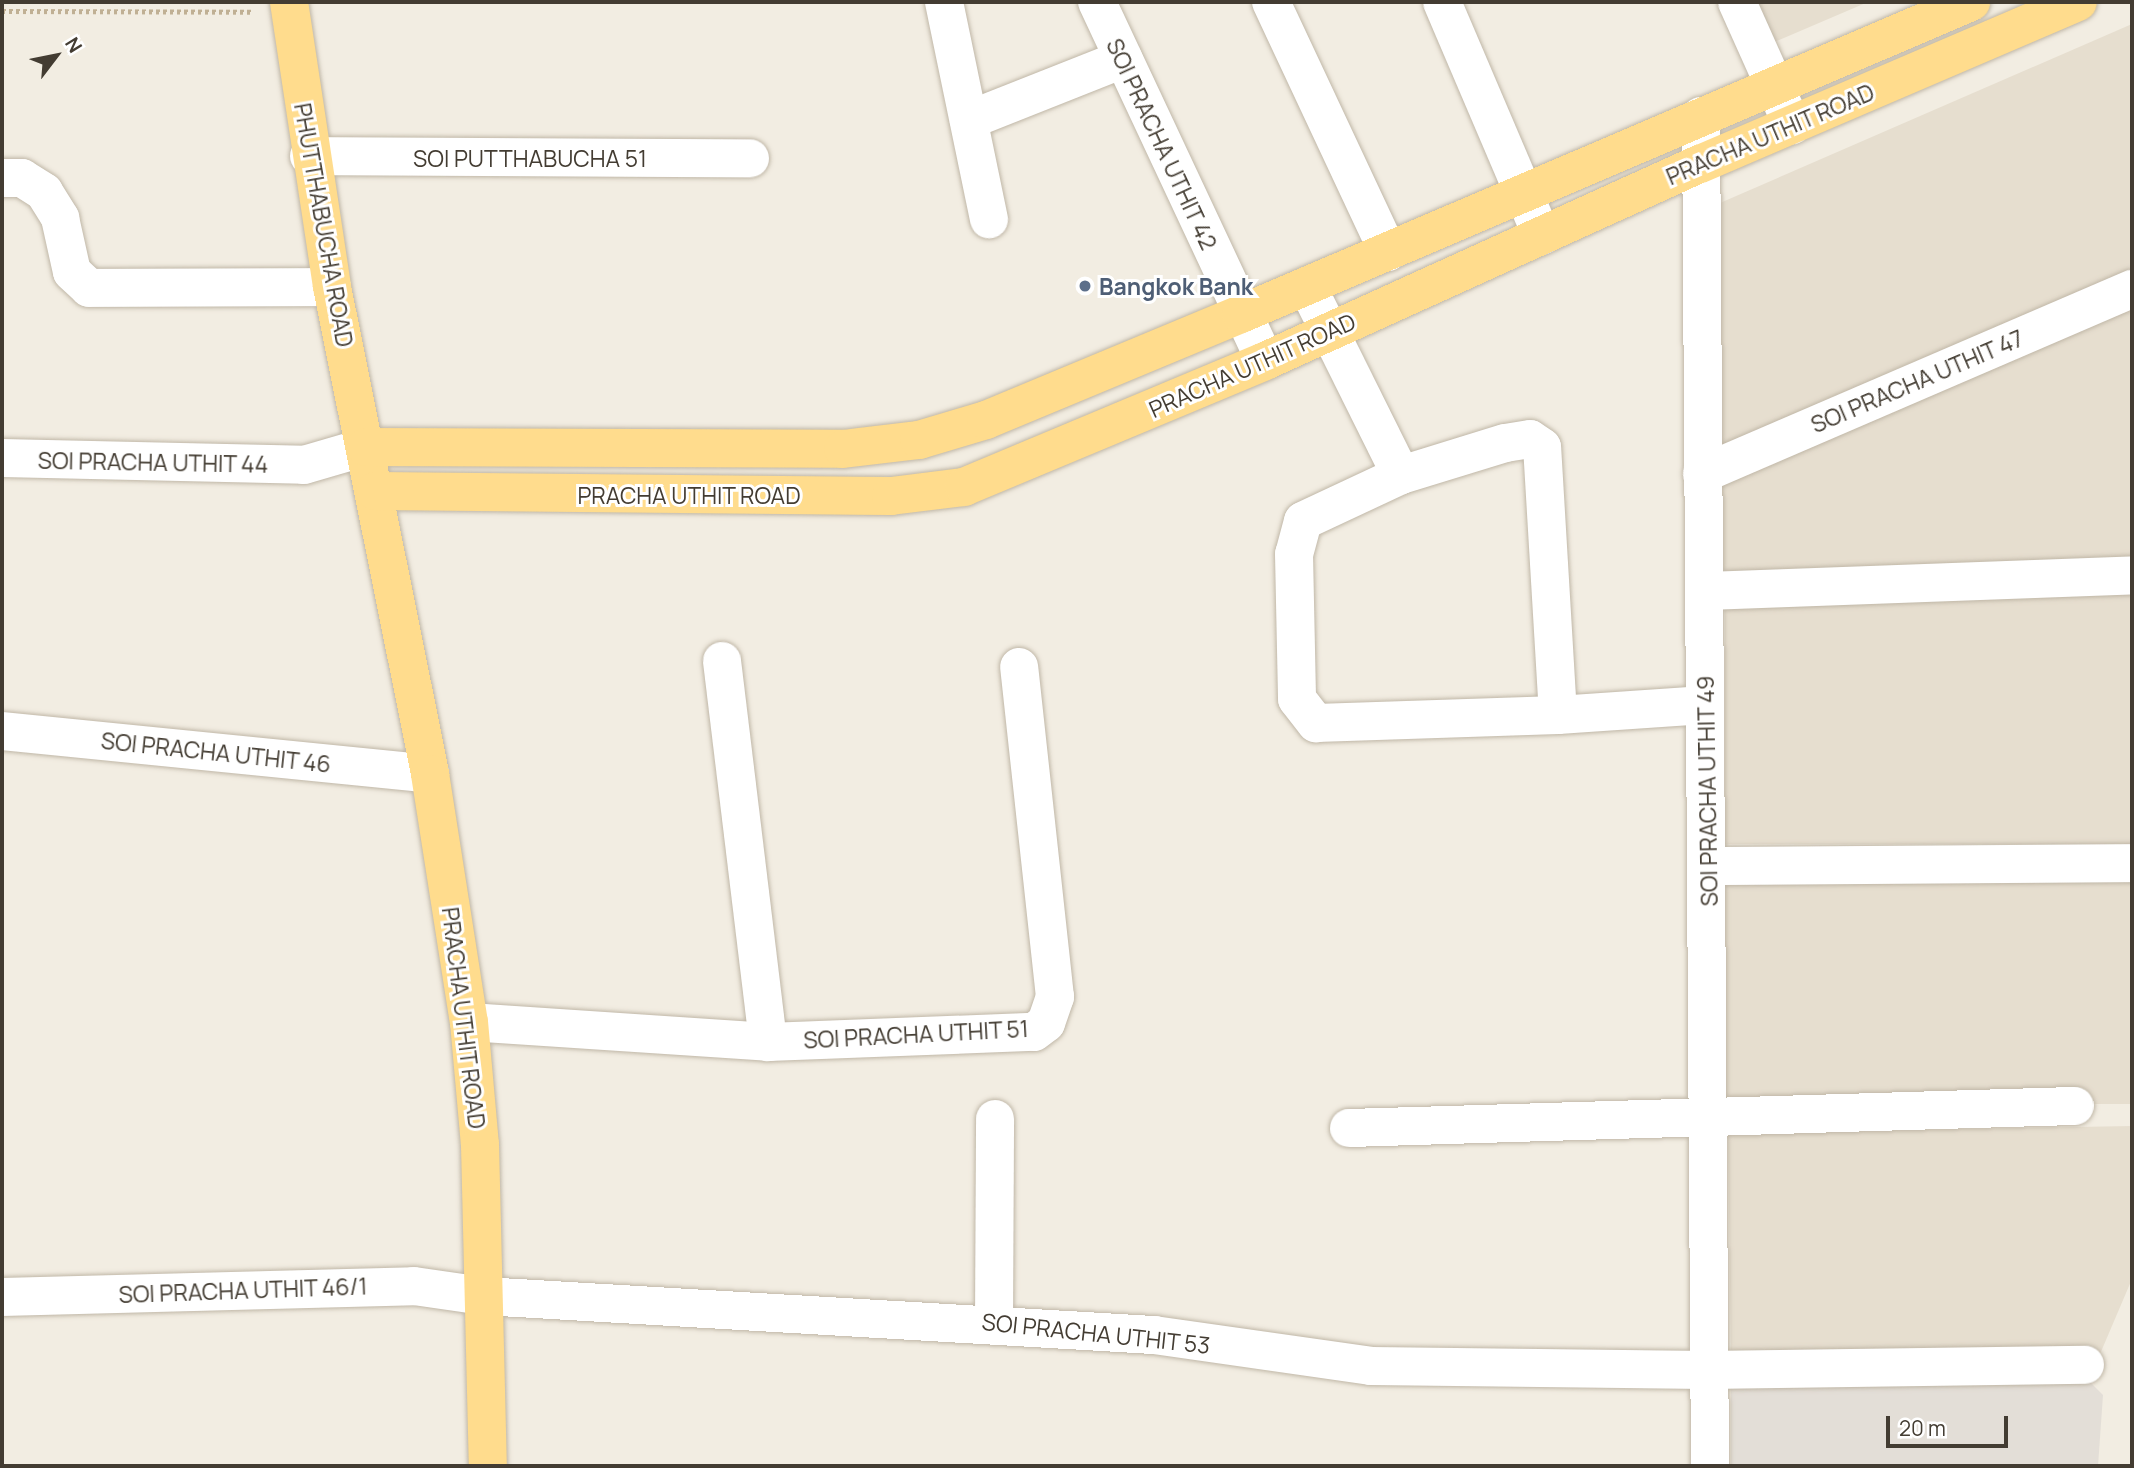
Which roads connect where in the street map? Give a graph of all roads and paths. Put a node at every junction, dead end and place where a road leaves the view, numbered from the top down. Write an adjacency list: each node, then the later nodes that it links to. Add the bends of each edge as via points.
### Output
1 (944, 2): 13 (street)
2 (1097, 2): 10 (street, SOI PRACHA UTHIT 42)
3 (1271, 2): 22 (street)
4 (1442, 2): 19 (street)
5 (1737, 2): 11 (street)
6 (1971, 2): 11 (main road, PRACHA UTHIT ROAD)
7 (2054, 6): 14 (main road, PRACHA UTHIT ROAD)
8 (289, 7): 9 (path); 15 (main road, PHUTTHABUCHA ROAD)
9 (2, 11)
10 (1123, 59): 13 (street); 26 (street, SOI PRACHA UTHIT 42)
11 (1774, 85): 12 (main road, PRACHA UTHIT ROAD); 14 (street)
12 (1700, 116): 17 (street, SOI PRACHA UTHIT 49); 19 (main road, PRACHA UTHIT ROAD)
13 (969, 120): 20 (street)
14 (1791, 125): 17 (main road, PRACHA UTHIT ROAD)
15 (309, 156): 16 (street, SOI PUTTHABUCHA 51); 24 (main road, PHUTTHABUCHA ROAD)
16 (750, 158)
17 (1700, 164): 21 (main road, PRACHA UTHIT ROAD); 32 (street, SOI PRACHA UTHIT 49)
18 (2, 178): 24 (street, via 22,178 44,192 60,218 72,272 89,288)
19 (1524, 194): 21 (street); 22 (main road, PRACHA UTHIT ROAD)
20 (989, 219)
21 (1542, 236): 27 (main road, PRACHA UTHIT ROAD)
22 (1388, 252): 23 (main road, PRACHA UTHIT ROAD)
23 (1307, 286): 26 (main road, PRACHA UTHIT ROAD); 27 (street)
24 (332, 287): 29 (main road, PHUTTHABUCHA ROAD)
25 (2132, 289): 32 (street, SOI PRACHA UTHIT 47)
26 (1241, 314): 28 (street, SOI PRACHA UTHIT 42); 29 (main road, PRACHA UTHIT ROAD, via 986,420 885,446)
27 (1330, 332): 28 (main road, PRACHA UTHIT ROAD); 33 (street)
28 (1265, 361): 34 (main road, PRACHA UTHIT ROAD, via 1015,468 929,493)
29 (366, 447): 31 (street, SOI PRACHA UTHIT 44); 34 (main road, PRACHA UTHIT ROAD)
30 (2, 458): 31 (street, SOI PRACHA UTHIT 44)
31 (304, 465): 34 (street, SOI PRACHA UTHIT 44)
32 (1702, 474): 36 (street, SOI PRACHA UTHIT 49)
33 (1401, 475): 40 (street, via 1505,443 1530,439 1542,447); 40 (street, via 1303,521 1294,554 1300,708 1316,723 1331,725)
34 (375, 491): 42 (main road, PRACHA UTHIT ROAD)
35 (2132, 575): 36 (street)
36 (1705, 591): 39 (street, SOI PRACHA UTHIT 49)
37 (722, 661): 46 (street)
38 (1019, 667): 46 (street, SOI PRACHA UTHIT 51, via 1055,997 1046,1023 1034,1032)
39 (1705, 705): 40 (street); 44 (street, SOI PRACHA UTHIT 49)
40 (1558, 715)
41 (2, 731): 42 (street, SOI PRACHA UTHIT 46)
42 (430, 774): 45 (main road, PRACHA UTHIT ROAD)
43 (2132, 863): 44 (street)
44 (1707, 866): 49 (street, SOI PRACHA UTHIT 49)
45 (469, 1022): 46 (street, SOI PRACHA UTHIT 51); 51 (main road, PRACHA UTHIT ROAD, via 481,1145)
46 (768, 1042)
47 (2075, 1106): 49 (street)
48 (995, 1119): 53 (street)
49 (1712, 1119): 50 (street); 55 (street, SOI PRACHA UTHIT 49)
50 (1349, 1128)
51 (483, 1296): 52 (street, SOI PRACHA UTHIT 46/1, via 367,1286); 53 (street, SOI PRACHA UTHIT 53); 56 (main road, PRACHA UTHIT ROAD)
52 (2, 1297)
53 (994, 1322): 55 (street, SOI PRACHA UTHIT 53, via 1154,1335 1371,1366)
54 (2085, 1365): 55 (street, SOI PRACHA UTHIT 53)
55 (1708, 1370): 57 (street, SOI PRACHA UTHIT 49)
56 (488, 1466)
57 (1710, 1466)

